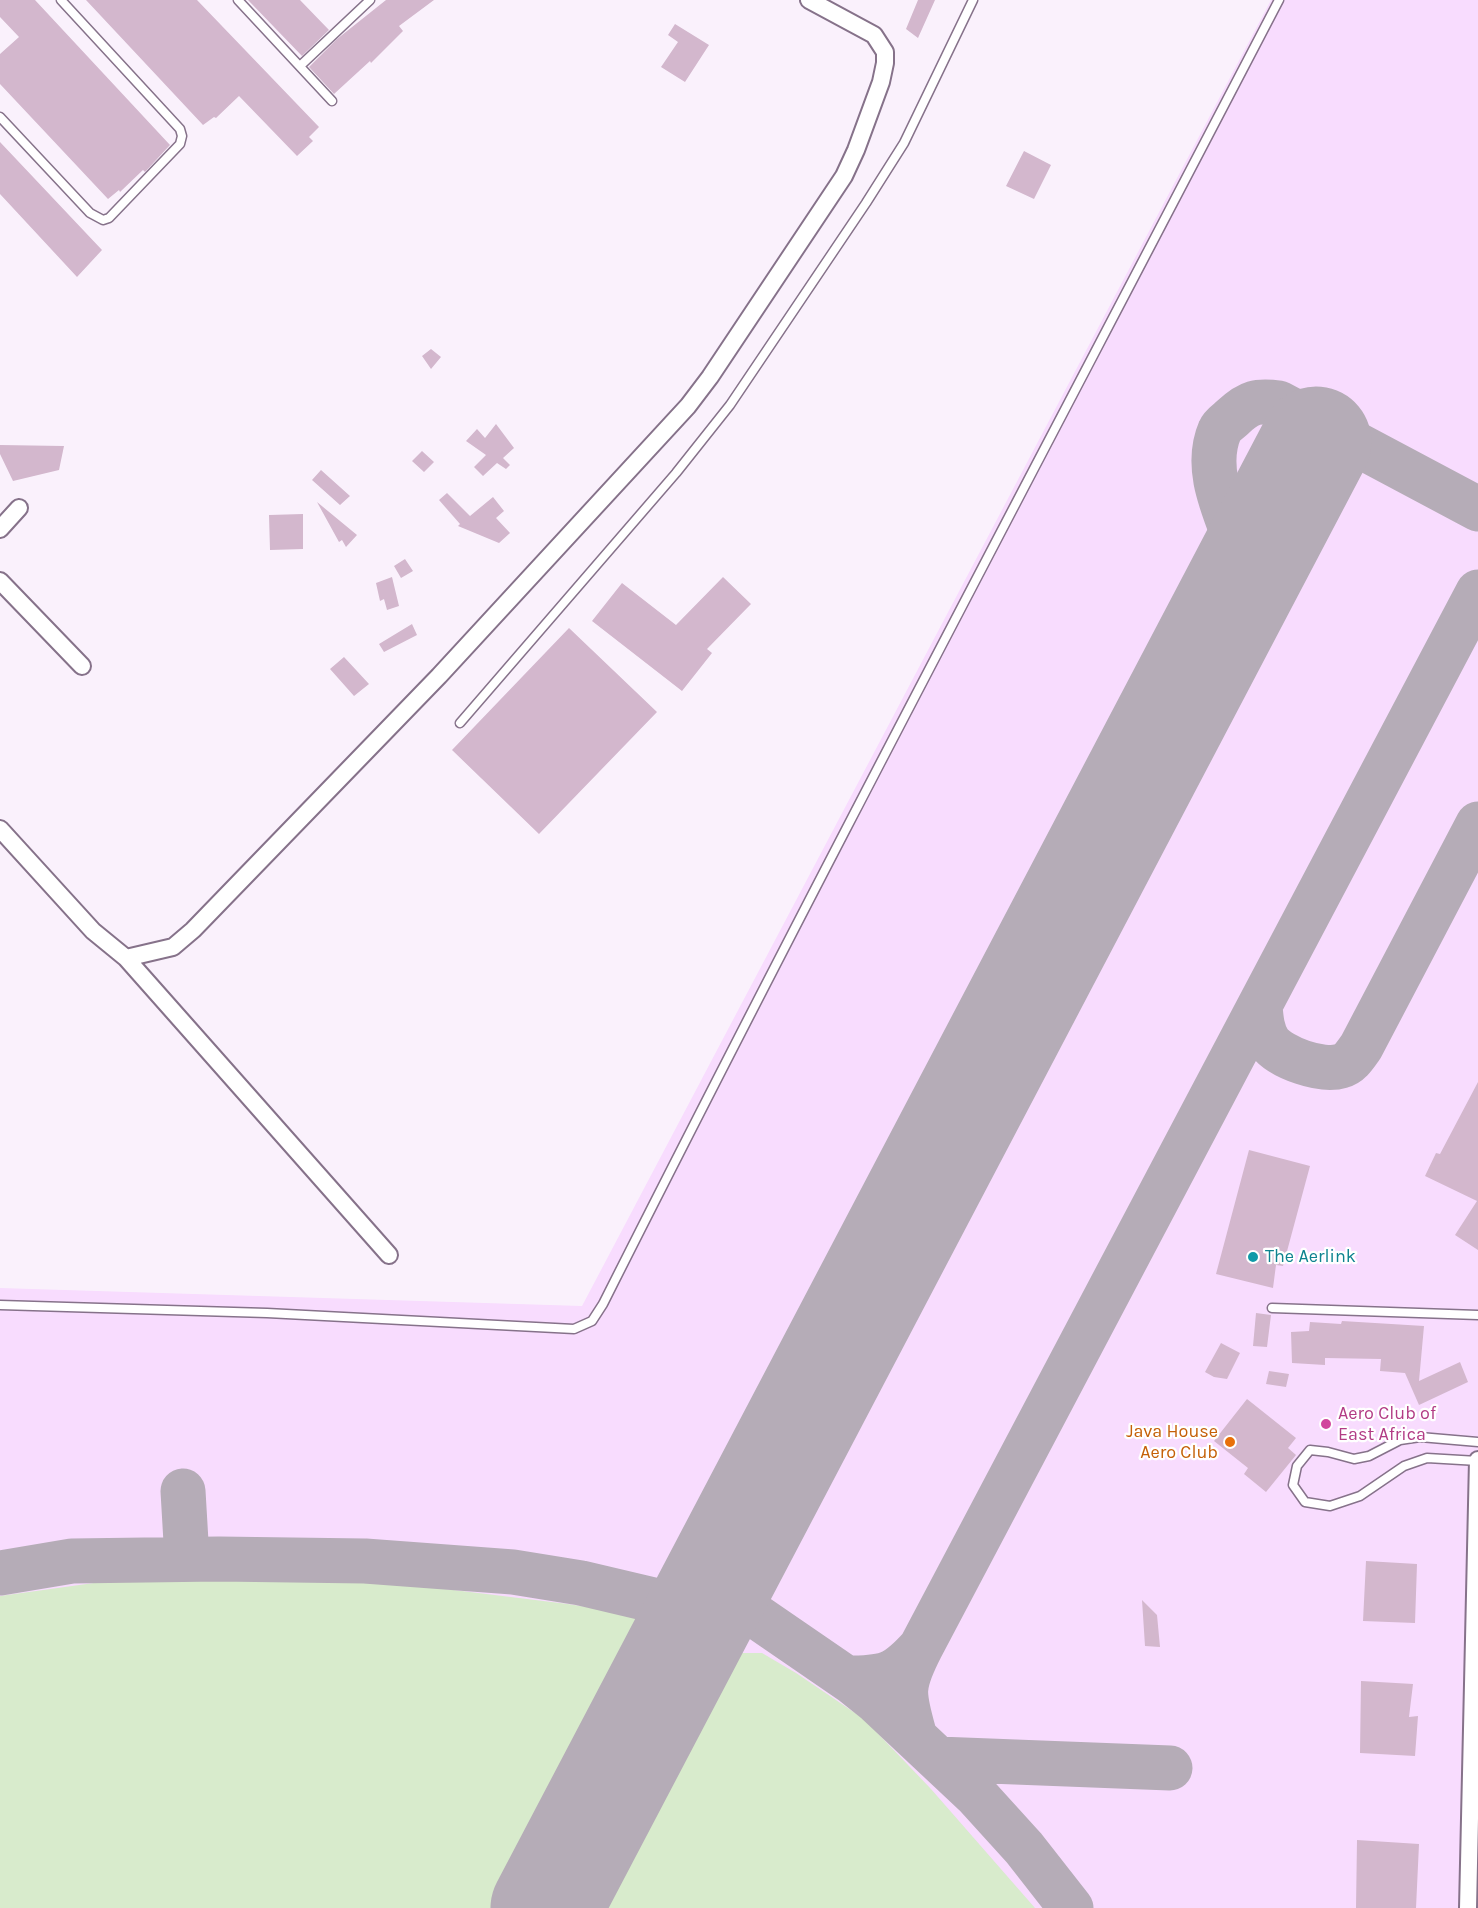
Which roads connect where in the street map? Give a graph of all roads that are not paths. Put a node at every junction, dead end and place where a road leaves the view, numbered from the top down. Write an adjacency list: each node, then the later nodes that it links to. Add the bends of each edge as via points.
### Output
1 (61, 0): 9 (lane, via 180,129 180,144 110,218 103,220 90,213)
2 (238, 0): 7 (lane)
3 (370, 0): 7 (lane)
4 (809, 0): 16 (street, via 874,34 885,52 881,82 856,150 837,186 710,377 688,406 439,676 193,930 172,947)
5 (973, 0): 14 (lane, via 904,143 730,405)
6 (1279, 0): 18 (lane, via 592,1321 574,1329 279,1313)
7 (300, 66): 8 (lane)
8 (332, 101)
9 (0, 117)
10 (19, 508): 11 (street)
11 (0, 528)
12 (0, 581): 13 (street)
13 (82, 666)
14 (460, 723)
15 (0, 829): 16 (street, via 93,931)
16 (126, 958): 17 (street)
17 (390, 1255)
18 (0, 1305)
19 (1272, 1308): 20 (lane)
20 (1478, 1315)
21 (1478, 1442): 22 (lane, via 1420,1437 1400,1440 1354,1459 1310,1450 1297,1466 1293,1485 1305,1502 1330,1506 1360,1496 1404,1466 1427,1458)
22 (1478, 1460): 23 (street)
23 (1468, 1908)

